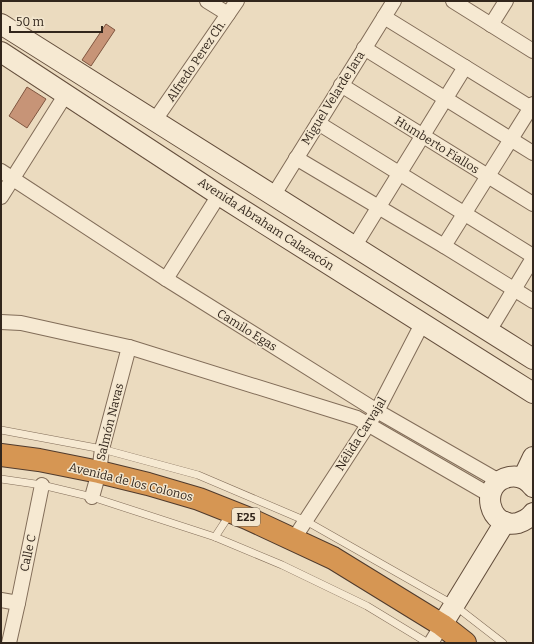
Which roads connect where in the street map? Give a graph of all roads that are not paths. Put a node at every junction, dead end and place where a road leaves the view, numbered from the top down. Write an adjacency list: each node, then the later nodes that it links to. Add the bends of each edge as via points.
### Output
1 (207, 1): 6 (street)
2 (237, 1): 6 (street, Alfredo Perez Ch.)
3 (394, 1): 7 (street, Miguel Velarde Jara)
4 (453, 1): 9 (street)
5 (506, 1): 9 (street)
6 (228, 14): 18 (street, Alfredo Perez Ch.)
7 (384, 17): 10 (street, Miguel Velarde Jara); 13 (street)
8 (1, 24): 18 (main road)
9 (492, 25): 11 (street)
10 (364, 48): 14 (street, Miguel Velarde Jara); 16 (street)
11 (533, 51)
12 (1, 52): 15 (main road, Avenida Abraham Calazacón)
13 (465, 67): 16 (street); 17 (street)
14 (341, 85): 19 (street, Miguel Velarde Jara); 20 (street, Humberto Fiallos)
15 (66, 94): 25 (street); 27 (main road, Avenida Abraham Calazacón)
16 (446, 99): 20 (street); 21 (street)
17 (532, 107): 21 (street)
18 (155, 120): 28 (main road)
19 (318, 123): 23 (street, Miguel Velarde Jara); 24 (street)
20 (422, 136): 24 (street); 26 (street, Humberto Fiallos)
21 (511, 139): 22 (street); 26 (street)
22 (533, 153)
23 (296, 158): 28 (street, Miguel Velarde Jara); 31 (street)
24 (400, 173): 31 (street); 32 (street)
25 (7, 175): 29 (street); 36 (street, Camilo Egas)
26 (488, 176): 30 (street, Humberto Fiallos); 32 (street)
27 (219, 195): 36 (street); 40 (main road, Avenida Abraham Calazacón)
28 (273, 196): 33 (main road)
29 (1, 197)
30 (533, 204)
31 (378, 207): 33 (street); 34 (street)
32 (465, 213): 34 (street); 35 (street)
33 (354, 246): 41 (main road)
34 (444, 246): 37 (street)
35 (533, 257): 37 (street)
36 (166, 279): 45 (street, Camilo Egas)
37 (514, 289): 38 (street); 41 (street)
38 (533, 301)
39 (1, 322): 42 (street, via 21,323)
40 (422, 324): 44 (main road, Avenida Abraham Calazacón); 45 (street, Nélida Carvajal)
41 (489, 331): 43 (main road)
42 (129, 347): 46 (street, via 357,418); 48 (street, Salmón Navas)
43 (533, 359)
44 (533, 394)
45 (377, 411): 46 (street, Nélida Carvajal); 55 (street, Camilo Egas)
46 (368, 424): 55 (street); 58 (street, Nélida Carvajal)
47 (1, 430): 48 (lane)
48 (102, 449): 51 (street, Salmón Navas); 58 (lane, via 198,475)
49 (1, 455): 51 (highway, Avenida de los Colonos / E25)
50 (533, 457): 53 (main road)
51 (99, 472): 56 (street, Salmón Navas); 57 (highway, Avenida de los Colonos / E25, via 199,499)
52 (1, 479): 54 (lane)
53 (528, 482): 55 (main road, via 511,476)
54 (42, 485): 56 (lane); 63 (street, Calle C)
55 (495, 488): 59 (main road, via 489,501 499,519)
56 (92, 497): 60 (lane)
57 (231, 512): 60 (lane); 61 (highway, Avenida de los Colonos / E25)
58 (306, 521): 61 (street, Nélida Carvajal); 64 (lane)
59 (523, 522): 64 (main road)
60 (215, 537): 67 (lane, via 282,565 367,606)
61 (293, 540): 65 (highway, Avenida de los Colonos / E25, via 333,558)
62 (1, 600): 63 (street)
63 (18, 603): 66 (street, Calle C)
64 (454, 605): 65 (main road); 69 (lane)
65 (437, 634): 68 (highway, Avenida de los Colonos / E25)
66 (9, 643)
67 (428, 643)
68 (465, 643)
69 (503, 643)

